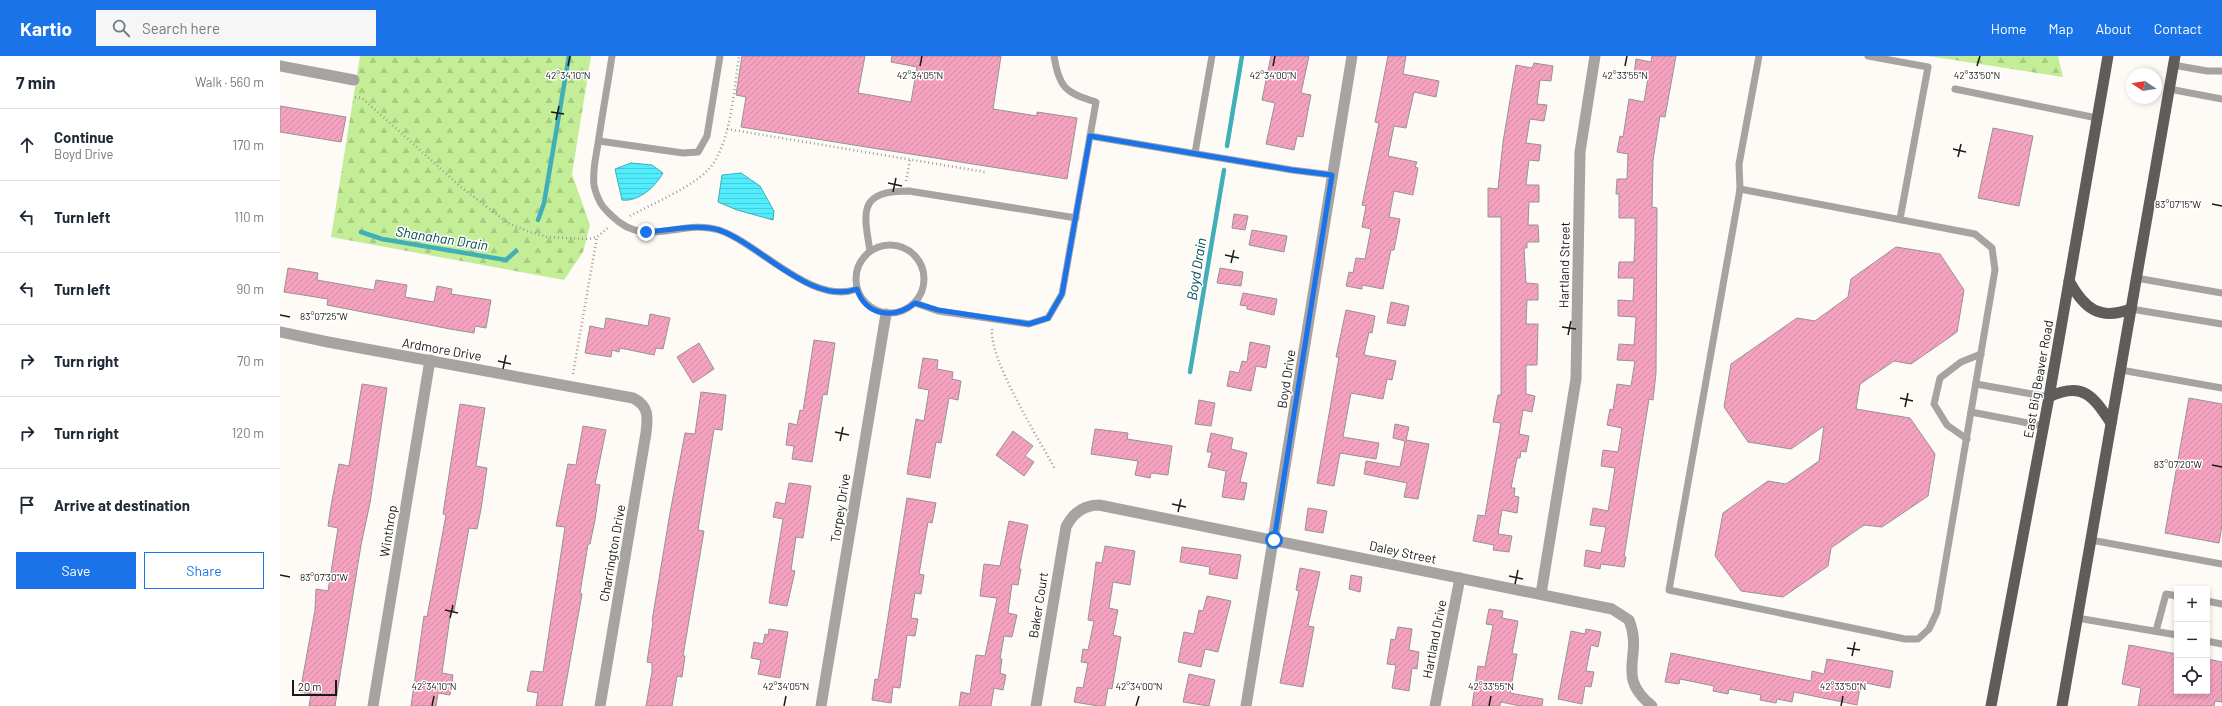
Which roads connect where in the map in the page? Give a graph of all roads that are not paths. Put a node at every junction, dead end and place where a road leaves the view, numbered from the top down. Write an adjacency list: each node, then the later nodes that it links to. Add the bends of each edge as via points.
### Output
1 (612, 56): 19 (lane)
2 (720, 56): 19 (lane, via 707,136 698,152 683,153)
3 (1054, 56): 18 (lane, via 1057,74 1064,87 1073,95 1096,102)
4 (1212, 56): 20 (lane)
5 (1352, 56): 21 (street, Boyd Drive)
6 (1595, 56): 51 (street, Hartland Street, via 1580,152 1576,379)
7 (1759, 56): 22 (lane, via 1739,164)
8 (1868, 56): 24 (lane, via 1928,67)
9 (2108, 56): 17 (main road, East Big Beaver Road)
10 (2174, 60): 12 (lane, via 2207,71); 15 (main road)
11 (280, 66): 13 (street)
12 (2222, 71)
13 (354, 80)
14 (1955, 88): 17 (lane)
15 (2169, 89): 16 (lane); 26 (main road)
16 (2222, 99)
17 (2097, 118): 27 (main road, East Big Beaver Road)
18 (1090, 136): 20 (lane); 23 (lane)
19 (598, 141): 28 (lane, via 594,186 601,204 618,222 630,230 718,230 741,240 802,282 830,290 848,292)
20 (1195, 153): 21 (lane)
21 (1332, 175): 47 (street, Boyd Drive)
22 (1740, 189): 24 (lane); 45 (lane, via 1669,590 1905,639 1918,639 1929,629 1937,612)
23 (1076, 218): 25 (lane, via 904,191 887,191 876,196 867,206 864,217); 30 (lane, via 1062,294 1048,318 1029,324 938,310)
24 (1900, 219): 35 (lane, via 1975,234 1992,248 1995,270)
25 (870, 251): 28 (lane, via 862,259 857,270); 30 (lane, via 892,244 913,253 924,272 924,283)
26 (2136, 278): 29 (lane); 31 (main road)
27 (2069, 281): 31 (main road, via 2078,297 2093,310 2111,314); 40 (main road, East Big Beaver Road)
28 (857, 289): 32 (lane, via 865,303 874,310)
29 (2222, 293)
30 (915, 303): 32 (lane, via 907,310)
31 (2131, 309): 33 (lane); 37 (main road)
32 (886, 314): 62 (street, Torpey Drive)
33 (2222, 324)
34 (280, 332): 36 (street, Ardmore Drive)
35 (1981, 354): 38 (lane); 45 (lane, via 1961,362 1940,378 1934,404 1947,425)
36 (430, 360): 41 (street, Ardmore Drive, via 633,398); 60 (street, Winthrop)
37 (2121, 370): 39 (lane); 43 (main road)
38 (1976, 384): 40 (lane); 42 (lane)
39 (2222, 388)
40 (2049, 397): 43 (main road, via 2070,390 2086,393); 44 (main road, East Big Beaver Road)
41 (644, 405): 61 (street, Charrington Drive, via 647,412 646,433)
42 (1971, 412): 44 (lane); 45 (lane)
43 (2111, 422): 48 (main road)
44 (2044, 426): 67 (main road, East Big Beaver Road)
45 (1966, 439)
46 (1076, 512): 47 (street, Daley Street, via 1090,505 1099,505); 63 (street, Baker Court, via 1066,528 1063,542)
47 (1274, 540): 50 (street, Daley Street); 64 (street, Boyd Drive)
48 (2090, 540): 49 (lane); 55 (main road)
49 (2222, 564)
50 (1460, 578): 51 (street, Daley Street); 65 (street, Hartland Drive)
51 (1541, 594): 66 (street, Daley Street, via 1612,609 1629,620 1634,641 1631,678 1636,691)
52 (2174, 595): 56 (lane, via 2166,594)
53 (2210, 602): 54 (lane)
54 (2222, 604)
55 (2077, 618): 56 (lane); 68 (main road)
56 (2156, 631): 57 (lane)
57 (2174, 634)
58 (2210, 642): 59 (lane)
59 (2222, 644)
60 (372, 706)
61 (600, 706)
62 (821, 706)
63 (1036, 706)
64 (1246, 706)
65 (1435, 706)
66 (1652, 706)
67 (1991, 706)
68 (2062, 706)

